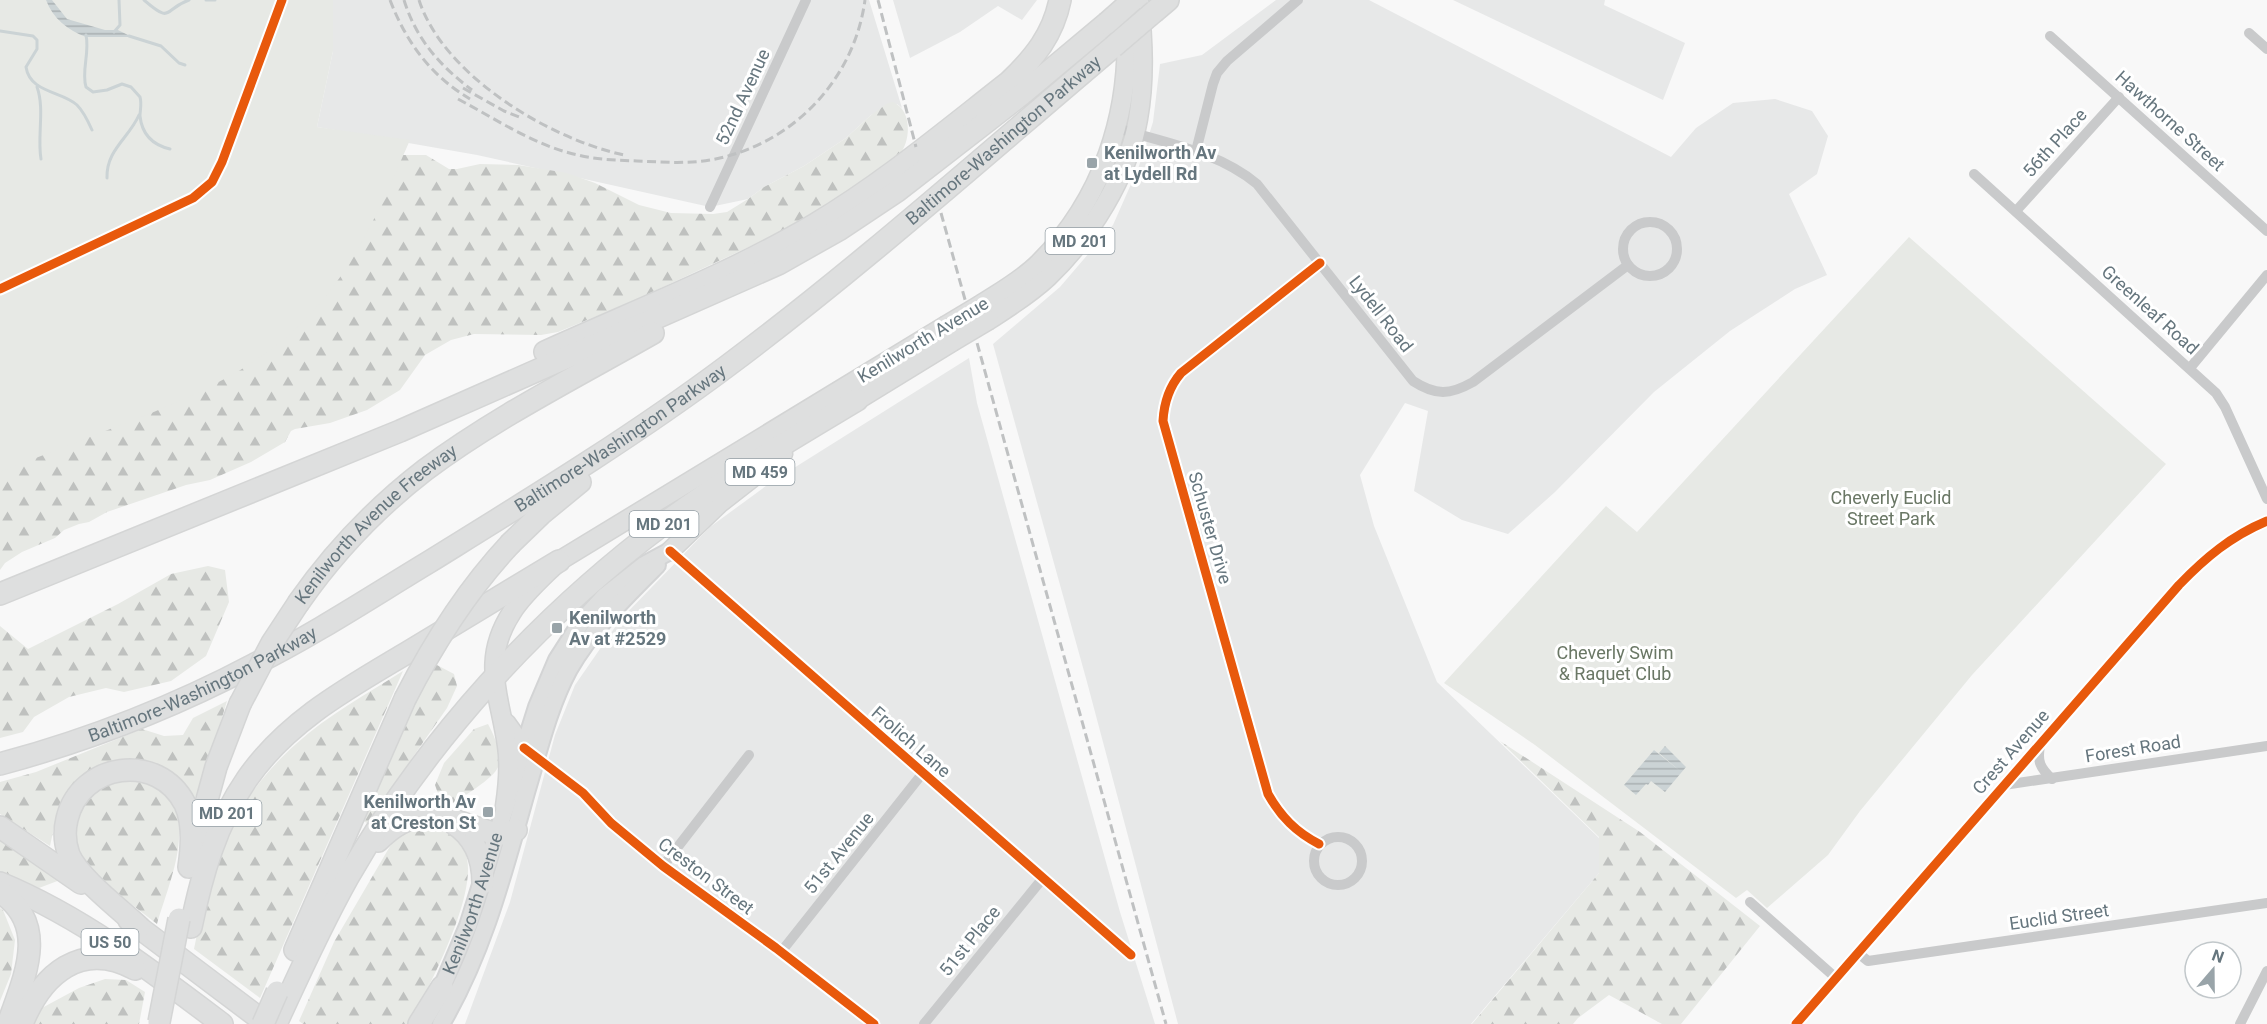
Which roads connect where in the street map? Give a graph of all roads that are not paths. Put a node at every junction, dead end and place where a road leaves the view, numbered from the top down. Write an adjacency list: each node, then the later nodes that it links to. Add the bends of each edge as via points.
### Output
1 (806, 0): 14 (street, 52nd Avenue)
2 (1060, 0): 25 (highway, via 1044,42 1009,82 900,168 821,220 720,273 358,437)
3 (1122, 0): 11 (main road, Kenilworth Avenue / MD 201, via 1127,45)
4 (1133, 0): 20 (highway, Baltimore-Washington Parkway, bridge, via 1022,94 897,191 826,238)
5 (1298, 0): 12 (street, via 1217,74)
6 (1154, 4): 11 (main road, Kenilworth Avenue / MD 201, via 1138,119); 23 (highway, Baltimore-Washington Parkway, bridge, via 1113,47 841,277)
7 (2250, 33): 9 (street)
8 (2050, 36): 10 (street, Hawthorne Street)
9 (2267, 49)
10 (2119, 97): 15 (street, 56th Place); 16 (street, Hawthorne Street)
11 (1126, 130): 12 (street, Lydell Road); 21 (main road, Kenilworth Avenue / MD 201, bridge, via 1110,195 1075,249 1026,296 984,313)
12 (1196, 151): 17 (street, Lydell Road, via 1240,170 1257,184)
13 (1974, 174): 15 (street, Greenleaf Road)
14 (710, 207)
15 (2016, 211): 22 (street, Greenleaf Road)
16 (2267, 231)
17 (1320, 262): 18 (street, Lydell Road, via 1413,381 1424,388 1446,392 1458,391 1473,382); 45 (street, Schuster Drive, via 1181,373 1167,396 1163,417 1268,794 1286,821)
18 (1628, 265): 18 (street, via 1650,276 1665,272 1676,259 1674,235 1655,221 1632,228 1623,242)
19 (2267, 275): 22 (street)
20 (750, 278): 25 (highway, Baltimore-Washington Parkway); 48 (highway, Kenilworth Avenue Freeway, bridge, via 452,451 372,516 299,602 240,704 211,783)
21 (949, 334): 24 (main road, Kenilworth Avenue / MD 201); 29 (main road, Kenilworth Avenue / MD 201)
22 (2190, 368): 26 (street, Greenleaf Road, via 2225,407)
23 (723, 369): 37 (highway, Baltimore-Washington Parkway, via 524,504 276,653 133,720); 63 (highway, bridge, via 660,425 560,497 511,543 448,622 405,699)
24 (857, 400): 28 (main road, Kenilworth Avenue / MD 459, via 731,494); 31 (highway, MD 201, via 722,483 664,524 584,590)
25 (257, 490): 30 (highway, Baltimore-Washington Parkway)
26 (2267, 499)
27 (2267, 521): 33 (street, Crest Avenue, via 2239,534 2202,562)
28 (670, 551): 35 (main road, Kenilworth Avenue / MD 459, via 623,581 575,631 545,684); 38 (street, Frolich Lane)
29 (559, 561): 31 (main road, Kenilworth Avenue, via 523,597 507,620 496,649); 55 (highway, MD 201, via 327,702 281,739 248,778 222,822)
30 (0, 594)
31 (494, 679): 32 (main road, Kenilworth Avenue); 46 (highway, MD 201, via 415,774)
32 (500, 714): 35 (main road); 41 (main road, Kenilworth Avenue, via 508,753)
33 (2040, 744): 39 (street, via 2039,765); 40 (street, Crest Avenue)
34 (2267, 746): 39 (street, Forest Road)
35 (530, 752): 41 (main road, Kenilworth Avenue / MD 459); 44 (main road, Kenilworth Avenue / MD 459); 47 (street, Creston Street, via 583,793 611,823)
36 (749, 755): 47 (street)
37 (0, 764)
38 (922, 774): 49 (street, Frolich Lane); 57 (street, 51st Avenue)
39 (2052, 779): 40 (street, Forest Road)
40 (2004, 784): 58 (street, Crest Avenue)
41 (505, 806): 44 (main road, Kenilworth Avenue / MD 459)
42 (442, 817): 44 (highway); 46 (highway, via 421,815 401,822); 51 (highway, via 462,829 474,843)
43 (0, 827): 56 (highway, US 50)
44 (506, 832): 51 (main road, Kenilworth Avenue / MD 459); 73 (main road, Kenilworth Avenue / MD 459, via 479,946)
45 (1319, 844): 45 (street, via 1314,858 1319,876 1336,885 1354,879 1362,866 1357,845 1336,836)
46 (357, 862): 63 (highway, MD 201)
47 (663, 866): 57 (street, Creston Street)
48 (189, 867): 55 (highway, Kenilworth Avenue Freeway); 56 (highway, via 192,838 188,811 175,790 160,778 142,771 116,770 92,781 79,793 66,824 70,856 79,870)
49 (1043, 878): 59 (street, Frolich Lane); 75 (street, 51st Place)
50 (0, 883): 64 (highway, US 50, via 100,935)
51 (483, 883): 62 (main road, Kenilworth Avenue / MD 459)
52 (0, 892): 65 (highway, via 19,911 30,944 26,971)
53 (1750, 902): 61 (street)
54 (2267, 903): 58 (street, Euclid Street, via 1869,961)
55 (185, 923): 67 (highway, Kenilworth Avenue Freeway, bridge)
56 (139, 927): 69 (highway, US 50)
57 (781, 952): 74 (street, Creston Street)
58 (1858, 953): 61 (street, Crest Avenue)
59 (1131, 955)
60 (2267, 971): 77 (street)
61 (1836, 978): 76 (street, Crest Avenue)
62 (442, 987): 71 (highway); 72 (main road, Kenilworth Avenue / MD 459)
63 (282, 996): 68 (highway, bridge); 70 (highway, MD 201)
64 (217, 1020): 66 (highway, via 127,965 97,958 69,965 49,980)
65 (8, 1024)
66 (22, 1024)
67 (163, 1024)
68 (263, 1024)
69 (267, 1024)
70 (276, 1024)
71 (418, 1024)
72 (430, 1024)
73 (441, 1024)
74 (874, 1024)
75 (924, 1024)
76 (1796, 1024)
77 (2240, 1024)

